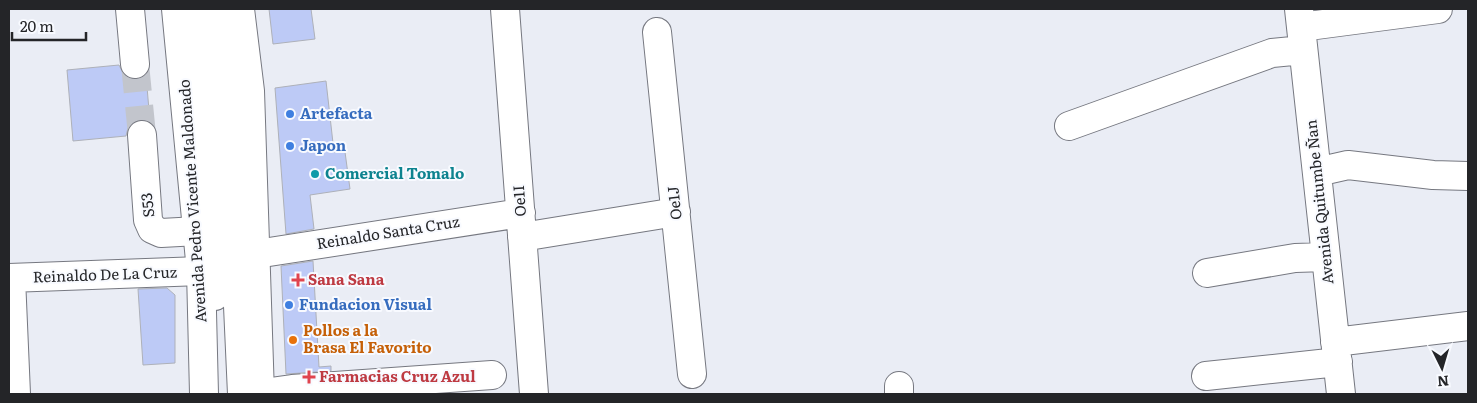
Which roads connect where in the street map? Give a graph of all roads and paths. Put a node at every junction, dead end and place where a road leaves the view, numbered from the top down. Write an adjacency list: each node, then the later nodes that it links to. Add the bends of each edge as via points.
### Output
1 (130, 9): 10 (street)
2 (176, 9): 17 (street, Avenida Pedro Vicente Maldonado)
3 (190, 9): 30 (street, via 211,179)
4 (217, 9): 31 (street)
5 (240, 9): 18 (street, via 250,91)
6 (505, 9): 16 (street, Oe1I)
7 (1438, 9): 8 (street)
8 (1301, 29): 11 (street, via 1272,53); 13 (street, Avenida Quitumbe Ñan)
9 (657, 32): 15 (street, Oe1J)
10 (135, 64)
11 (1069, 126)
12 (142, 135): 17 (street, S53, via 148,220 152,229 161,233)
13 (1317, 172): 14 (street, via 1348,165); 19 (street, Avenida Quitumbe Ñan)
14 (1468, 176)
15 (676, 212): 16 (street, Reinaldo Santa Cruz); 25 (street, Oe1J)
16 (521, 225): 18 (street, Reinaldo Santa Cruz); 32 (street, Oe1I)
17 (198, 231): 20 (street, Avenida Pedro Vicente Maldonado)
18 (256, 254): 31 (street)
19 (1326, 257): 21 (street, via 1295,258); 24 (street, Avenida Quitumbe Ñan)
20 (201, 271): 22 (street, Reinaldo De La Cruz); 29 (street, Avenida Pedro Vicente Maldonado)
21 (1207, 273)
22 (10, 278): 28 (street)
23 (1468, 326): 24 (street)
24 (1337, 352): 27 (street); 33 (street, Avenida Quitumbe Ñan)
25 (692, 374)
26 (492, 375): 31 (street)
27 (1206, 376)
28 (16, 394)
29 (204, 394)
30 (218, 394)
31 (255, 394)
32 (534, 394)
33 (1341, 394)

